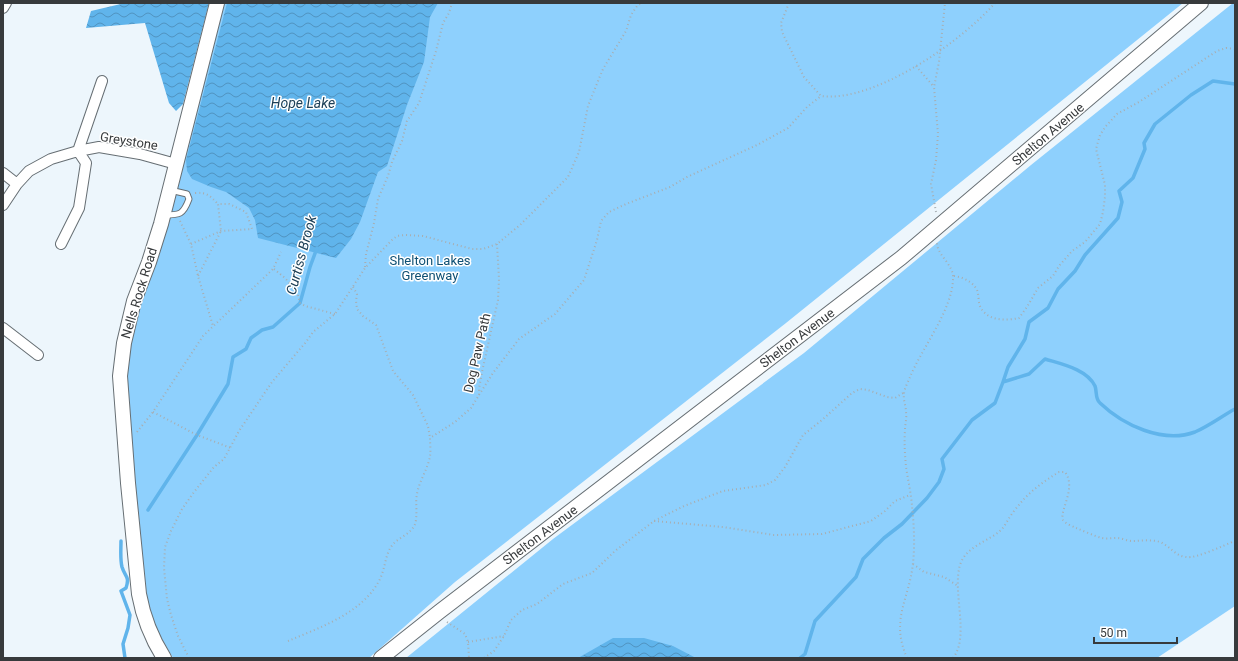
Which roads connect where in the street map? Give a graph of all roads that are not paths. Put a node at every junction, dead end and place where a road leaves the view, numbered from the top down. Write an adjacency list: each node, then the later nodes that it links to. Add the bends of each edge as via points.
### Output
1 (6, 3): 4 (street)
2 (217, 3): 7 (main road, Nells Rock Road)
3 (1201, 3): 17 (main road, Shelton Avenue, via 860,291)
4 (3, 8)
5 (102, 81): 6 (street, Greystone)
6 (78, 151): 7 (street, Greystone, via 99,147 140,154); 9 (street, Greystone, via 51,159 28,171); 13 (street, via 86,163 79,208)
7 (176, 164): 10 (main road, Nells Rock Road)
8 (3, 173): 9 (street)
9 (17, 184): 11 (street, Greystone)
10 (169, 190): 12 (main road, Nells Rock Road); 12 (lane, via 187,194 189,199 185,210 177,215)
11 (3, 205)
12 (163, 215): 16 (main road, Nells Rock Road, via 134,301 124,342 120,376 139,594 147,623)
13 (61, 244)
14 (3, 328): 15 (street)
15 (38, 355)
16 (164, 658)
17 (380, 658)

